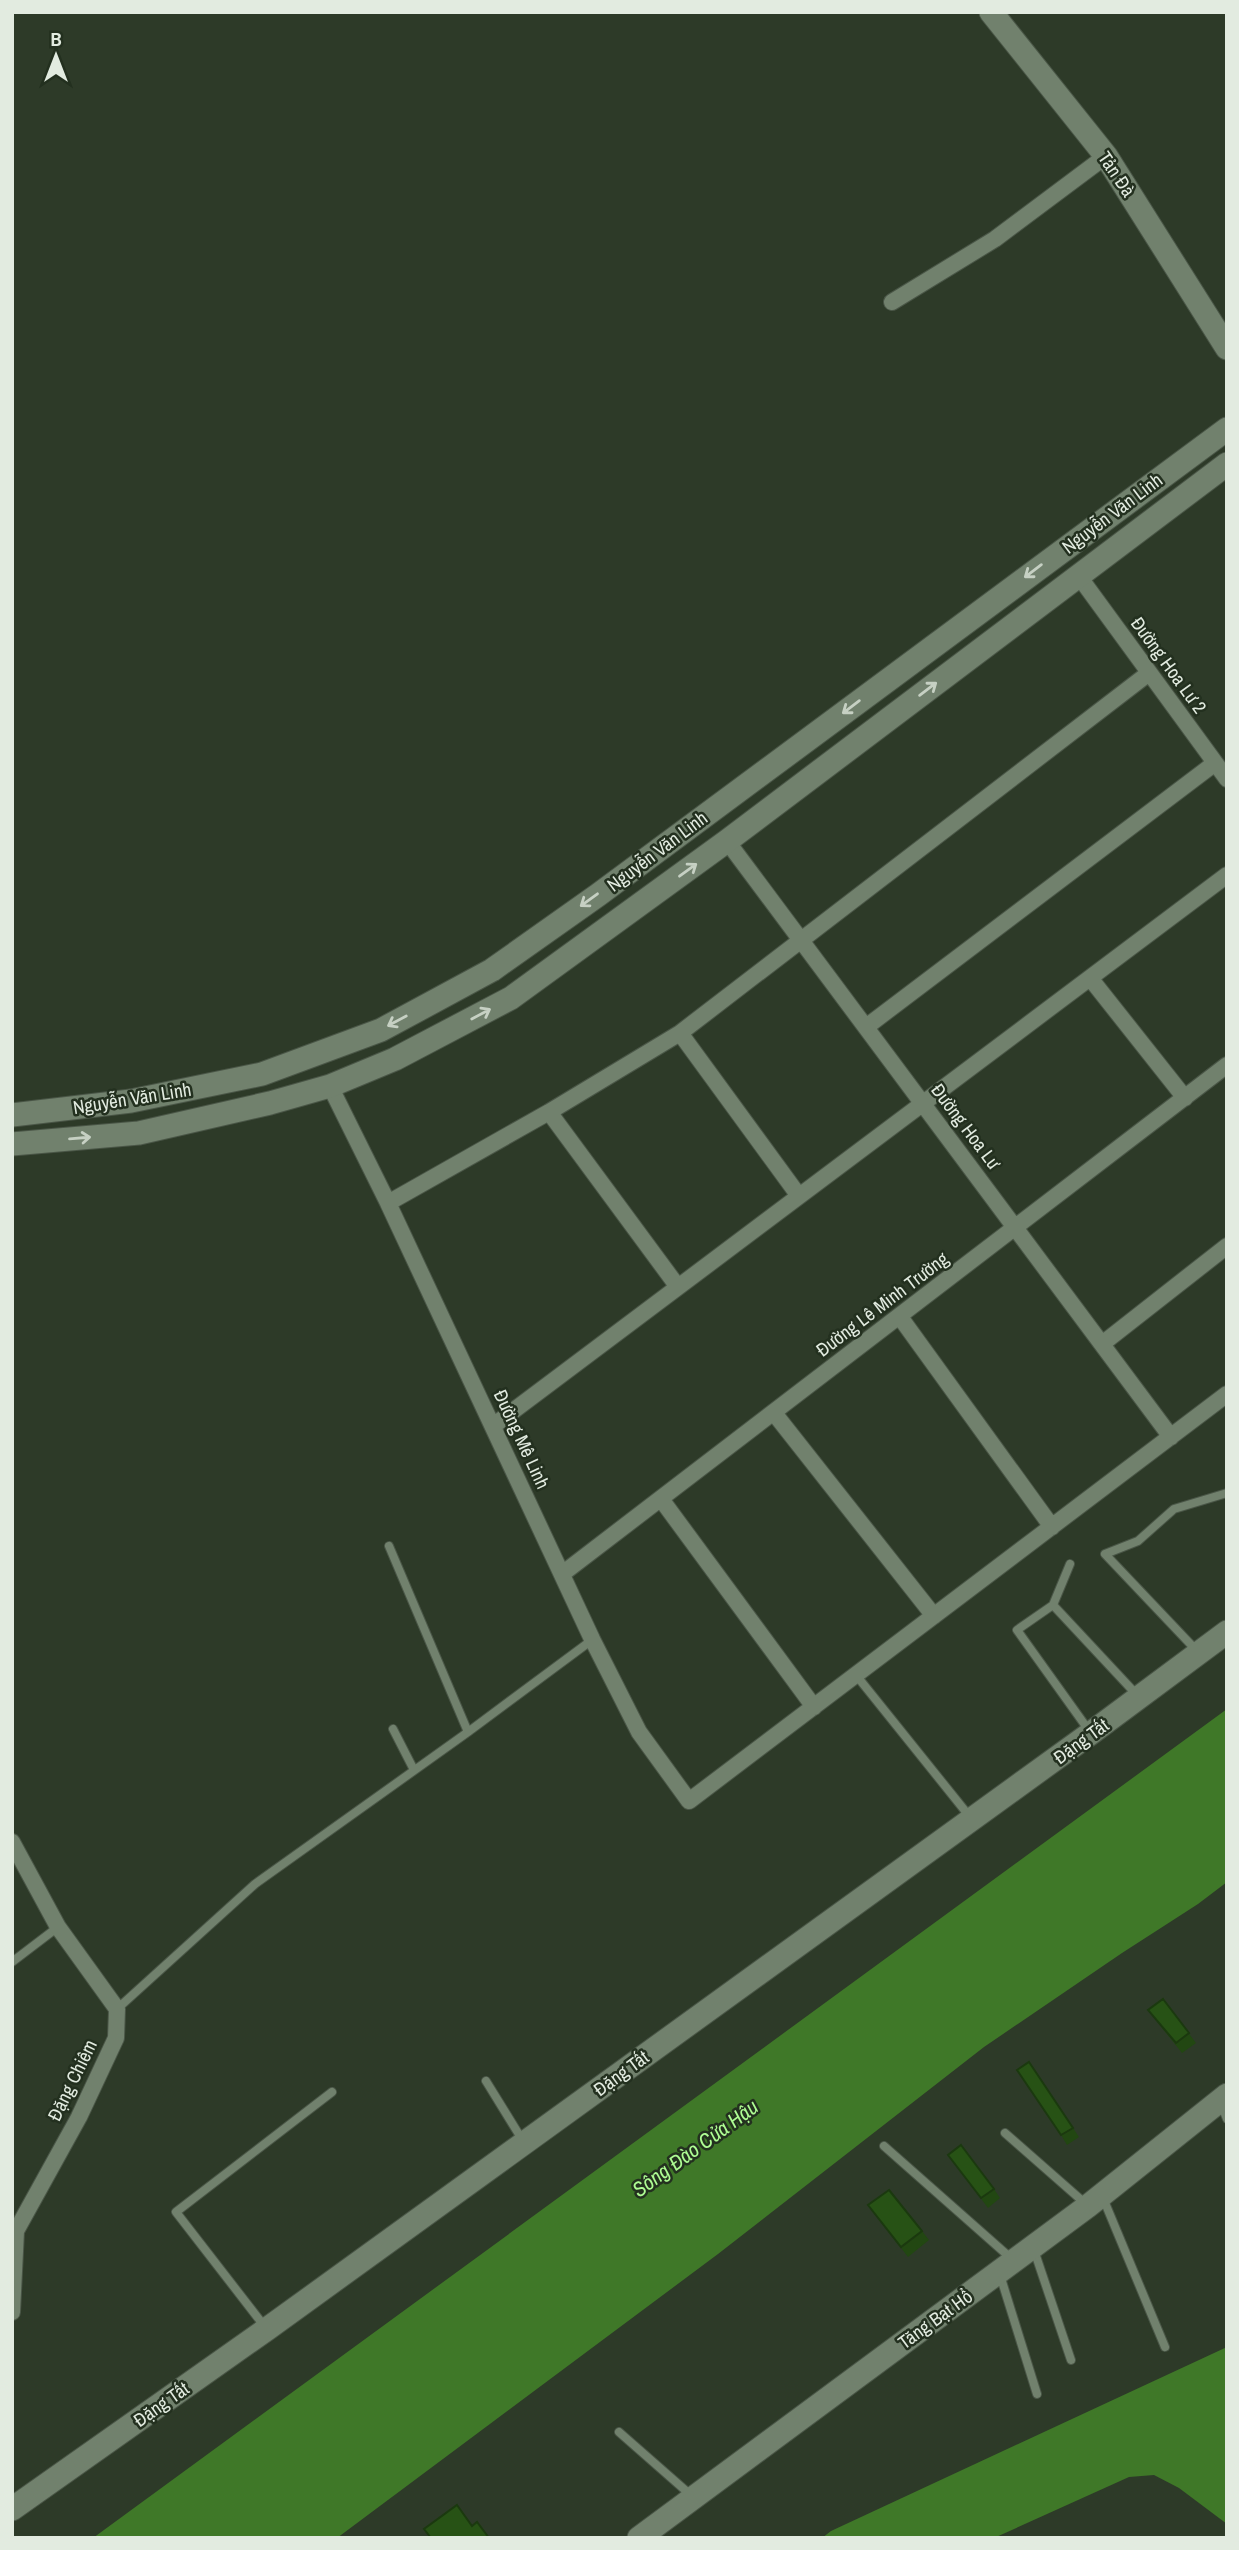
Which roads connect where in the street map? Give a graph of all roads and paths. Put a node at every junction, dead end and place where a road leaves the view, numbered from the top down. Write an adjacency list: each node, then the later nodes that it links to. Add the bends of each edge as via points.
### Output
1 (990, 12): 2 (main road, Tản Đà)
2 (1106, 156): 3 (street, via 995,239); 4 (main road, Tản Đà)
3 (892, 302)
4 (1227, 348)
5 (1227, 429): 12 (main road, Nguyễn Văn Linh, one-way to 12)
6 (1227, 464): 7 (main road, Nguyễn Văn Linh)
7 (1078, 575): 8 (street, Đường Hoa Lư 2); 11 (main road, Nguyễn Văn Linh, one-way to 7)
8 (1149, 673): 9 (street, Đường Hoa Lư 2); 15 (street)
9 (1215, 763): 10 (street, Đường Hoa Lư 2); 17 (street)
10 (1227, 779)
11 (727, 841): 14 (main road, Nguyễn Văn Linh, one-way to 11); 15 (street, Đường Hoa Lư)
12 (644, 860): 14 (main road); 22 (main road, Nguyễn Văn Linh, one-way to 22, via 492,970 381,1030 262,1073)
13 (1227, 876): 16 (street)
14 (664, 887): 20 (main road, Nguyễn Văn Linh, one-way to 14, via 395,1059 511,998)
15 (802, 941): 17 (street, Đường Hoa Lư); 18 (street)
16 (1090, 978): 21 (street); 23 (street)
17 (866, 1027): 23 (street, Đường Hoa Lư)
18 (680, 1033): 24 (street); 28 (street)
19 (1227, 1065): 21 (street, Đường Lê Minh Trường)
20 (330, 1086): 26 (main road, Nguyễn Văn Linh); 29 (street, Đường Mê Linh)
21 (1185, 1098): 30 (street, Đường Lê Minh Trường)
22 (131, 1101): 25 (main road, Nguyễn Văn Linh); 26 (main road)
23 (923, 1103): 28 (street); 30 (street, Đường Hoa Lư)
24 (549, 1112): 29 (street); 32 (street)
25 (12, 1115)
26 (139, 1133): 27 (main road, Nguyễn Văn Linh, one-way to 26)
27 (12, 1144)
28 (799, 1196): 32 (street)
29 (388, 1203): 37 (street, Đường Mê Linh)
30 (1016, 1228): 33 (street, Đường Lê Minh Trường); 34 (street, Đường Hoa Lư)
31 (1227, 1246): 34 (street)
32 (678, 1287): 37 (street)
33 (900, 1317): 36 (street, Đường Lê Minh Trường); 41 (street)
34 (1102, 1344): 38 (street, Đường Hoa Lư)
35 (1227, 1394): 38 (street)
36 (774, 1413): 40 (street, Đường Lê Minh Trường); 46 (street)
37 (493, 1426): 44 (street, Đường Mê Linh)
38 (1171, 1437): 41 (street)
39 (1227, 1493): 49 (lane, via 1174,1509 1138,1541 1105,1554)
40 (661, 1499): 44 (street, Đường Lê Minh Trường); 52 (street)
41 (1052, 1527): 46 (street)
42 (389, 1546): 54 (lane)
43 (1070, 1564): 45 (lane)
44 (562, 1574): 48 (street, Đường Mê Linh)
45 (1053, 1605): 51 (lane); 55 (lane, via 1017,1630)
46 (934, 1616): 50 (street)
47 (1227, 1632): 49 (main road, Đặng Tất)
48 (592, 1639): 52 (street, Đường Mê Linh, via 639,1732 690,1801); 54 (lane)
49 (1199, 1653): 51 (main road, Đặng Tất)
50 (856, 1675): 52 (street); 57 (lane)
51 (1139, 1697): 55 (main road, Đặng Tất)
52 (814, 1707)
53 (393, 1728): 56 (lane)
54 (468, 1732): 56 (lane)
55 (1091, 1733): 57 (main road, Đặng Tất)
56 (414, 1770): 62 (lane, via 255,1884)
57 (972, 1820): 67 (main road, Đặng Tất)
58 (12, 1842): 59 (street)
59 (17, 1860): 60 (street)
60 (58, 1927): 61 (lane); 62 (street)
61 (12, 1962)
62 (117, 2009): 70 (street, Đặng Chiêm, via 116,2038 79,2117)
63 (486, 2081): 67 (lane)
64 (332, 2092): 74 (lane, via 176,2212)
65 (1224, 2105): 69 (main road, Tăng Bạt Hổ)
66 (1005, 2133): 69 (lane)
67 (524, 2143): 74 (main road, Đặng Tất)
68 (884, 2146): 71 (lane)
69 (1095, 2201): 71 (main road, Tăng Bạt Hổ); 75 (lane)
70 (14, 2228): 72 (street, Đặng Chiêm)
71 (1015, 2260): 76 (lane); 77 (lane); 79 (main road, Tăng Bạt Hổ)
72 (13, 2291): 73 (street, Đặng Chiêm)
73 (12, 2312)
74 (267, 2329): 80 (main road, Đặng Tất)
75 (1165, 2347)
76 (1071, 2360)
77 (1037, 2394)
78 (619, 2432): 79 (lane)
79 (694, 2497): 81 (main road, Tăng Bạt Hổ)
80 (12, 2509)
81 (639, 2538)

